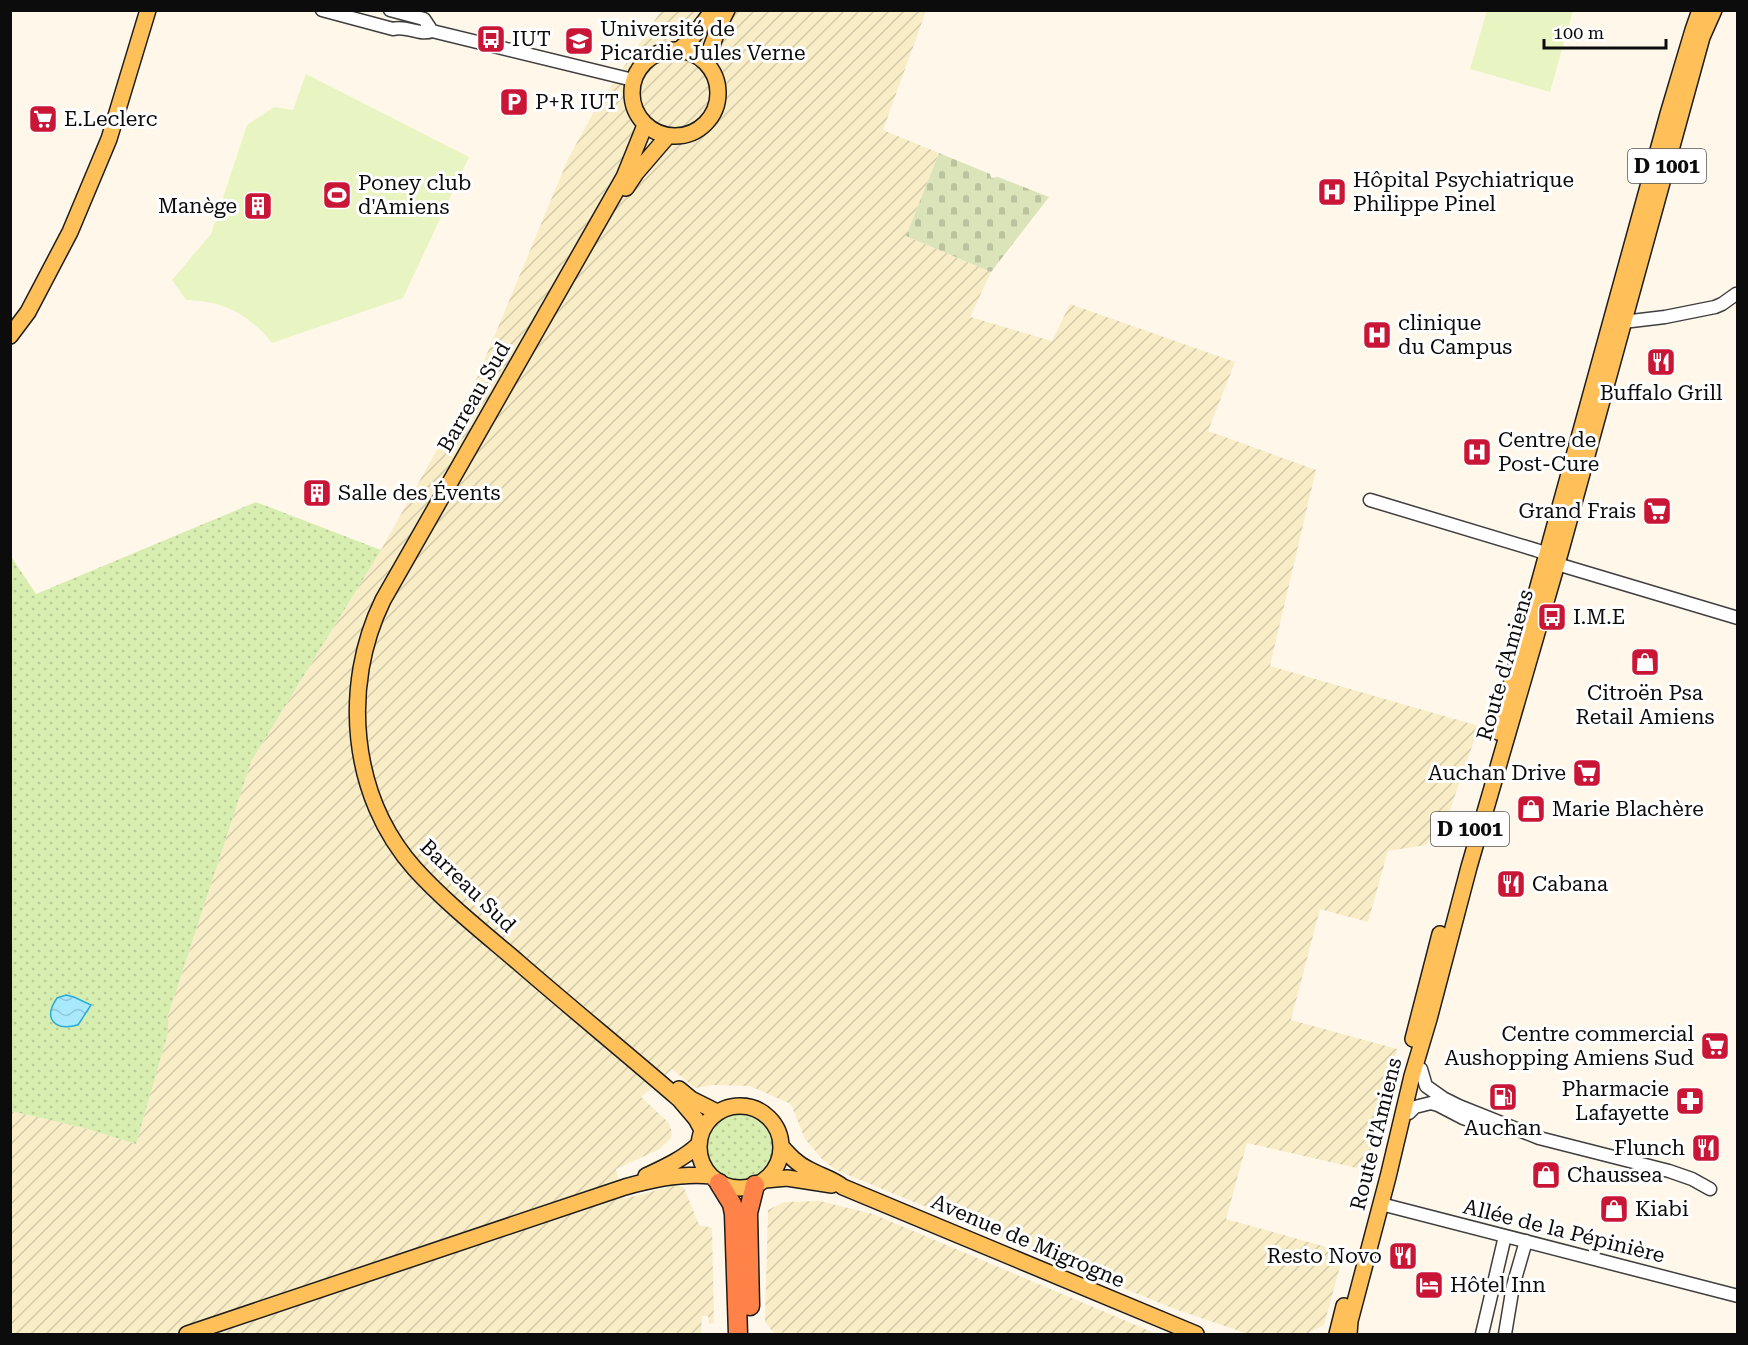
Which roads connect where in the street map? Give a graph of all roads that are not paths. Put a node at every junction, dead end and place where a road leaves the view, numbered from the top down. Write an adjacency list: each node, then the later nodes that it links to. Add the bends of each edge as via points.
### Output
1 (148, 10): 16 (main road, via 109,139 70,232 28,312)
2 (322, 10): 8 (street, via 393,29)
3 (390, 10): 8 (street, via 424,19)
4 (713, 10): 9 (main road)
5 (727, 10): 10 (main road)
6 (1701, 10): 15 (main road, Route d'Amiens / D 1001, via 1668,114)
7 (1714, 10): 15 (main road, Route d'Amiens / D 1001, via 1702,37)
8 (432, 31): 11 (street)
9 (679, 50): 10 (main road); 11 (main road, via 649,58)
10 (706, 61): 13 (main road, via 718,88 712,118 700,130)
11 (633, 80): 12 (main road, via 634,107)
12 (645, 125): 13 (main road); 24 (main road, Barreau Sud, via 624,177 383,600 367,639 356,712 359,745 372,796 386,826 414,868 679,1099 696,1119)
13 (667, 137): 22 (main road, Barreau Sud, via 636,173 617,204 390,598 368,658 362,728 371,774 389,820 410,853 440,886 691,1099)
14 (1737, 296): 15 (street, via 1722,304 1665,317)
15 (1617, 322): 18 (main road, Route d'Amiens / D 1001)
16 (10, 336)
17 (1371, 500): 18 (street, via 1536,550)
18 (1552, 559): 19 (street); 20 (main road, Route d'Amiens / D 1001); 41 (main road, Route d'Amiens / D 1001, via 1431,967)
19 (1737, 618)
20 (1429, 1019): 21 (street); 27 (main road, Route d'Amiens / D 1001)
21 (1421, 1069): 23 (street); 25 (street, via 1426,1086 1443,1098)
22 (717, 1112): 24 (main road); 26 (main road, via 740,1105 758,1109 772,1121)
23 (1409, 1113): 25 (street, via 1431,1103 1493,1128); 27 (street, via 1396,1163)
24 (700, 1137): 28 (main road, via 701,1162); 30 (main road, via 688,1154)
25 (1539, 1138): 32 (street, via 1669,1171)
26 (781, 1146): 29 (main road, via 778,1161); 31 (main road, Avenue de Migrogne, via 798,1163)
27 (1388, 1177): 33 (main road, Route d'Amiens / D 1001)
28 (715, 1179): 29 (main road, via 733,1188); 30 (main road, via 695,1175); 38 (highway, via 732,1204 734,1214)
29 (760, 1182): 31 (main road, Avenue de Migrogne, via 787,1179); 39 (highway, via 748,1213)
30 (625, 1186): 37 (main road)
31 (843, 1187): 40 (main road, Avenue de Migrogne)
32 (1710, 1189)
33 (1381, 1204): 34 (street, Allée de la Pépinière); 42 (main road, Route d'Amiens / D 1001)
34 (1506, 1236): 35 (street, Allée de la Pépinière); 43 (street)
35 (1526, 1241): 36 (street, Allée de la Pépinière); 44 (street)
36 (1737, 1296)
37 (187, 1335)
38 (738, 1335)
39 (751, 1335)
40 (1196, 1335)
41 (1337, 1335)
42 (1349, 1335)
43 (1482, 1335)
44 (1505, 1335)

